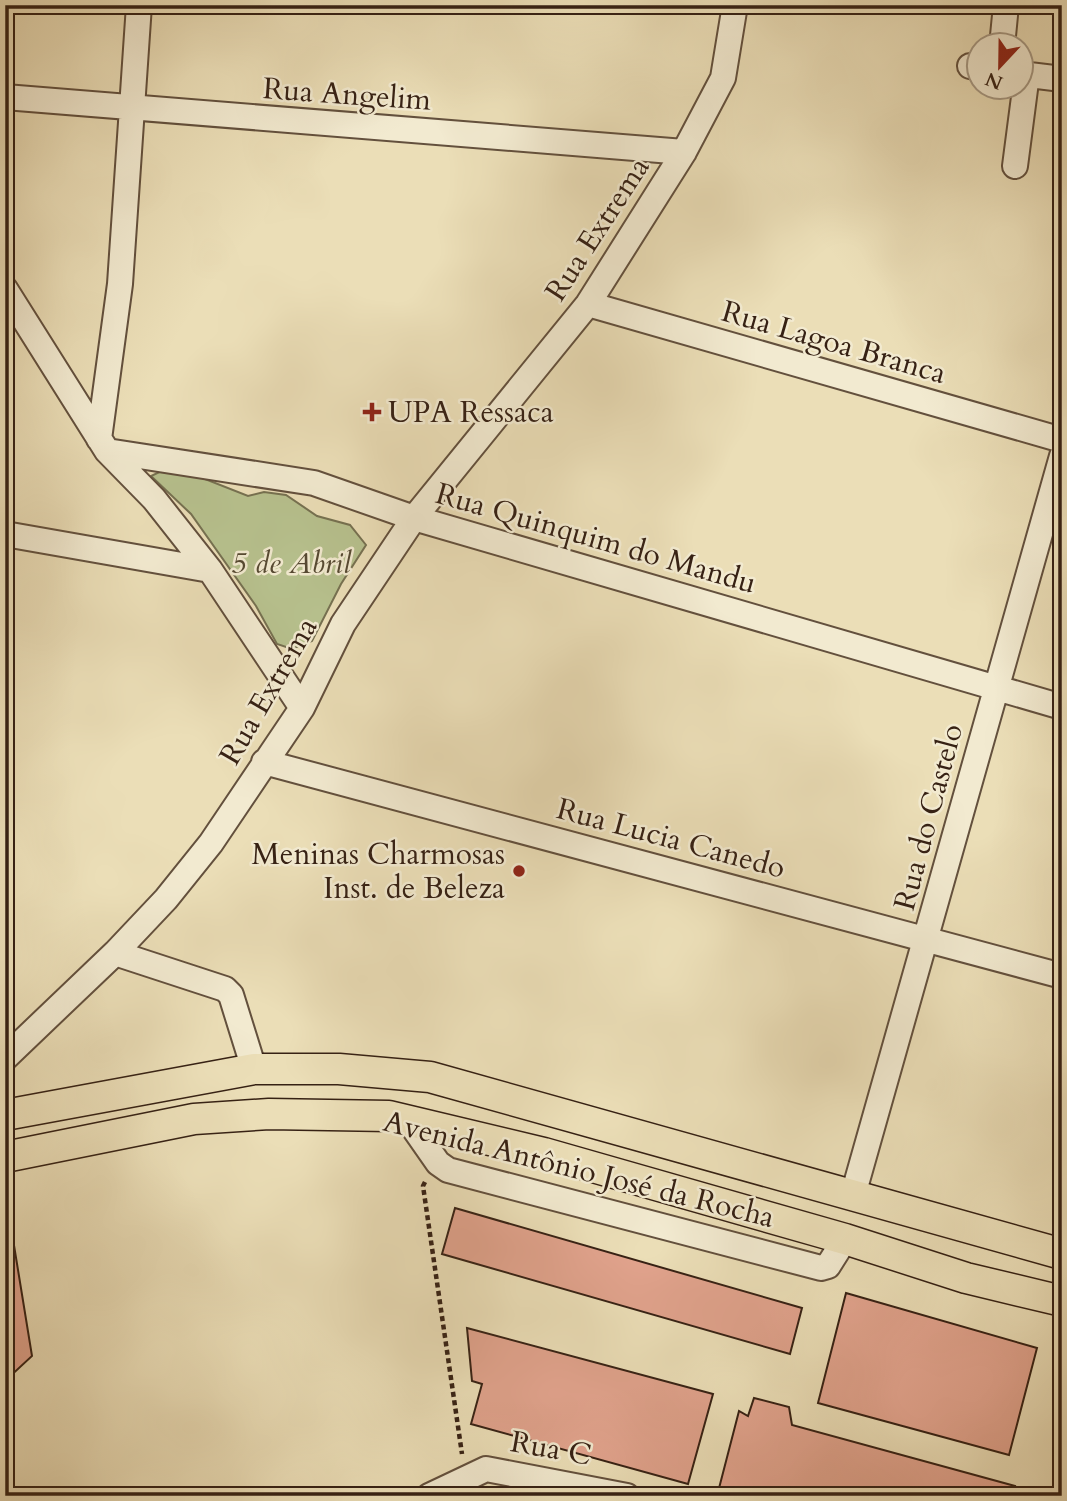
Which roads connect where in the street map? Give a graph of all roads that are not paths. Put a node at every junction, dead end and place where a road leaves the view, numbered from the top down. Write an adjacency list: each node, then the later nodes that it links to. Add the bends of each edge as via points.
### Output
1 (139, 5): 9 (street)
2 (736, 5): 10 (street, Rua Extrema, via 723,78)
3 (1006, 5): 4 (street)
4 (1003, 32)
5 (1036, 76): 6 (street)
6 (1062, 79)
7 (5, 97): 9 (street, Rua Angelim)
8 (1021, 102): 11 (street)
9 (131, 109): 10 (street, Rua Angelim); 15 (street, via 120,284)
10 (684, 152): 13 (street, Rua Extrema)
11 (1015, 166)
12 (5, 289): 15 (street)
13 (588, 304): 14 (street, Rua Lagoa Branca); 17 (street, Rua Extrema)
14 (1062, 440)
15 (103, 445): 17 (street, Rua Quinquim do Mandu, via 314,483); 19 (street, via 154,499)
16 (1062, 456): 20 (street, Rua do Castelo)
17 (414, 518): 20 (street, Rua Quinquim do Mandu); 22 (street, Rua Extrema, via 343,624)
18 (5, 534): 19 (street)
19 (210, 570): 22 (street)
20 (996, 690): 21 (street, Rua Quinquim do Mandu); 24 (street, Rua do Castelo)
21 (1062, 707)
22 (302, 708): 23 (street, Rua Extrema)
23 (264, 762): 24 (street, Rua Lucia Canedo); 25 (street, Rua Extrema, via 211,843)
24 (927, 940): 26 (street, Rua Lucia Canedo); 32 (street, Rua do Castelo)
25 (115, 953): 27 (street, Rua Extrema); 28 (street, via 225,989 231,995)
26 (1062, 976)
27 (5, 1058)
28 (254, 1069): 29 (main road, Avenida Antônio José da Rocha); 32 (main road, Avenida Antônio José da Rocha, via 339,1069 430,1077)
29 (5, 1115)
30 (408, 1120): 31 (main road, Avenida Antônio José da Rocha, via 303,1114 194,1119); 33 (main road, Avenida Antônio José da Rocha, via 544,1153); 33 (street, via 448,1170 821,1268 828,1266)
31 (5, 1157)
32 (853, 1195): 34 (main road, Avenida Antônio José da Rocha)
33 (845, 1239): 35 (main road, Avenida Antônio José da Rocha, via 966,1278)
34 (1062, 1254)
35 (1062, 1301)
36 (429, 1496): 37 (street, Rua C, via 486,1469)
37 (627, 1496)

